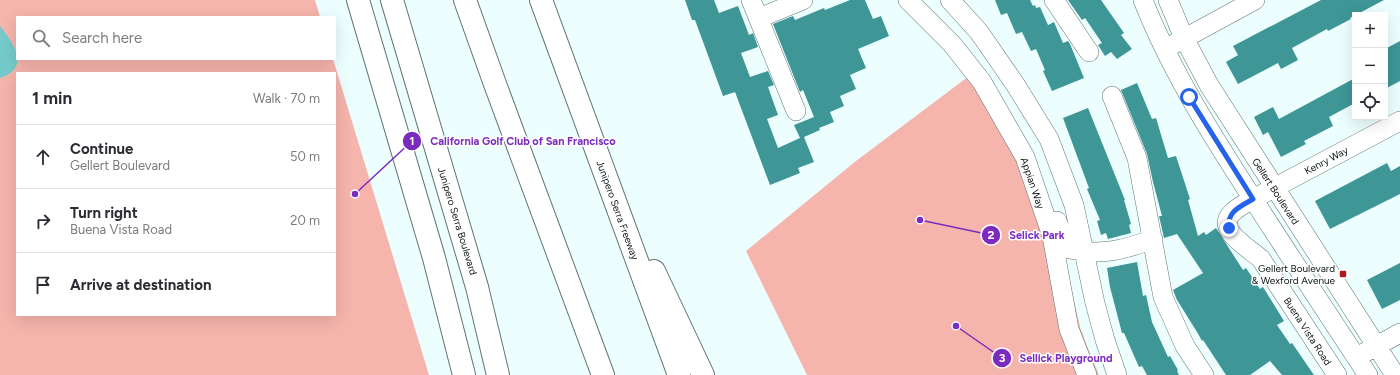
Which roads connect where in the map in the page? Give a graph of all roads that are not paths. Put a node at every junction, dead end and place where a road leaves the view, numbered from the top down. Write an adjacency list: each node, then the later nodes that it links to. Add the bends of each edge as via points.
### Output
1 (358, 0): 29 (main road, via 434,258)
2 (392, 0): 30 (main road, Junipero Serra Boulevard, via 477,287)
3 (465, 0): 31 (main road)
4 (541, 0): 20 (main road, Junipero Serra Freeway)
5 (751, 0): 13 (street)
6 (803, 0): 13 (street)
7 (908, 0): 21 (street, Appian Way, via 952,44 982,82)
8 (950, 0): 25 (street, via 979,32 1049,139 1074,206)
9 (1054, 0): 16 (street)
10 (1143, 0): 15 (street)
11 (1168, 0): 14 (street, Gellert Boulevard)
12 (1255, 0): 14 (street)
13 (759, 18): 18 (street)
14 (1184, 38): 15 (street); 22 (street, Gellert Boulevard, via 1209,85)
15 (1164, 50): 23 (street, via 1189,97)
16 (1089, 52)
17 (1112, 96): 24 (street, via 1137,158)
18 (796, 111)
19 (1400, 121): 22 (street, Kenry Way)
20 (598, 154): 32 (main road, Junipero Serra Freeway); 33 (main road)
21 (1029, 167): 25 (street, via 1040,170 1044,178 1064,241 1070,249); 34 (street, Appian Way, via 1052,236 1070,329)
22 (1274, 188): 23 (street, Kenry Way); 27 (street, Gellert Boulevard)
23 (1253, 199): 28 (street); 37 (street, Buena Vista Road, via 1231,213 1229,228 1237,241 1261,259)
24 (1154, 239): 25 (street, via 1133,247 1099,253); 36 (street, via 1164,298 1185,346)
25 (1084, 252): 35 (street, via 1105,340)
26 (1400, 333): 27 (street)
27 (1376, 346): 28 (street); 39 (street, Gellert Boulevard)
28 (1356, 358): 38 (street)
29 (464, 375)
30 (498, 375)
31 (603, 375)
32 (679, 375)
33 (703, 375)
34 (1087, 375)
35 (1117, 375)
36 (1204, 375)
37 (1337, 375)
38 (1368, 375)
39 (1395, 375)

